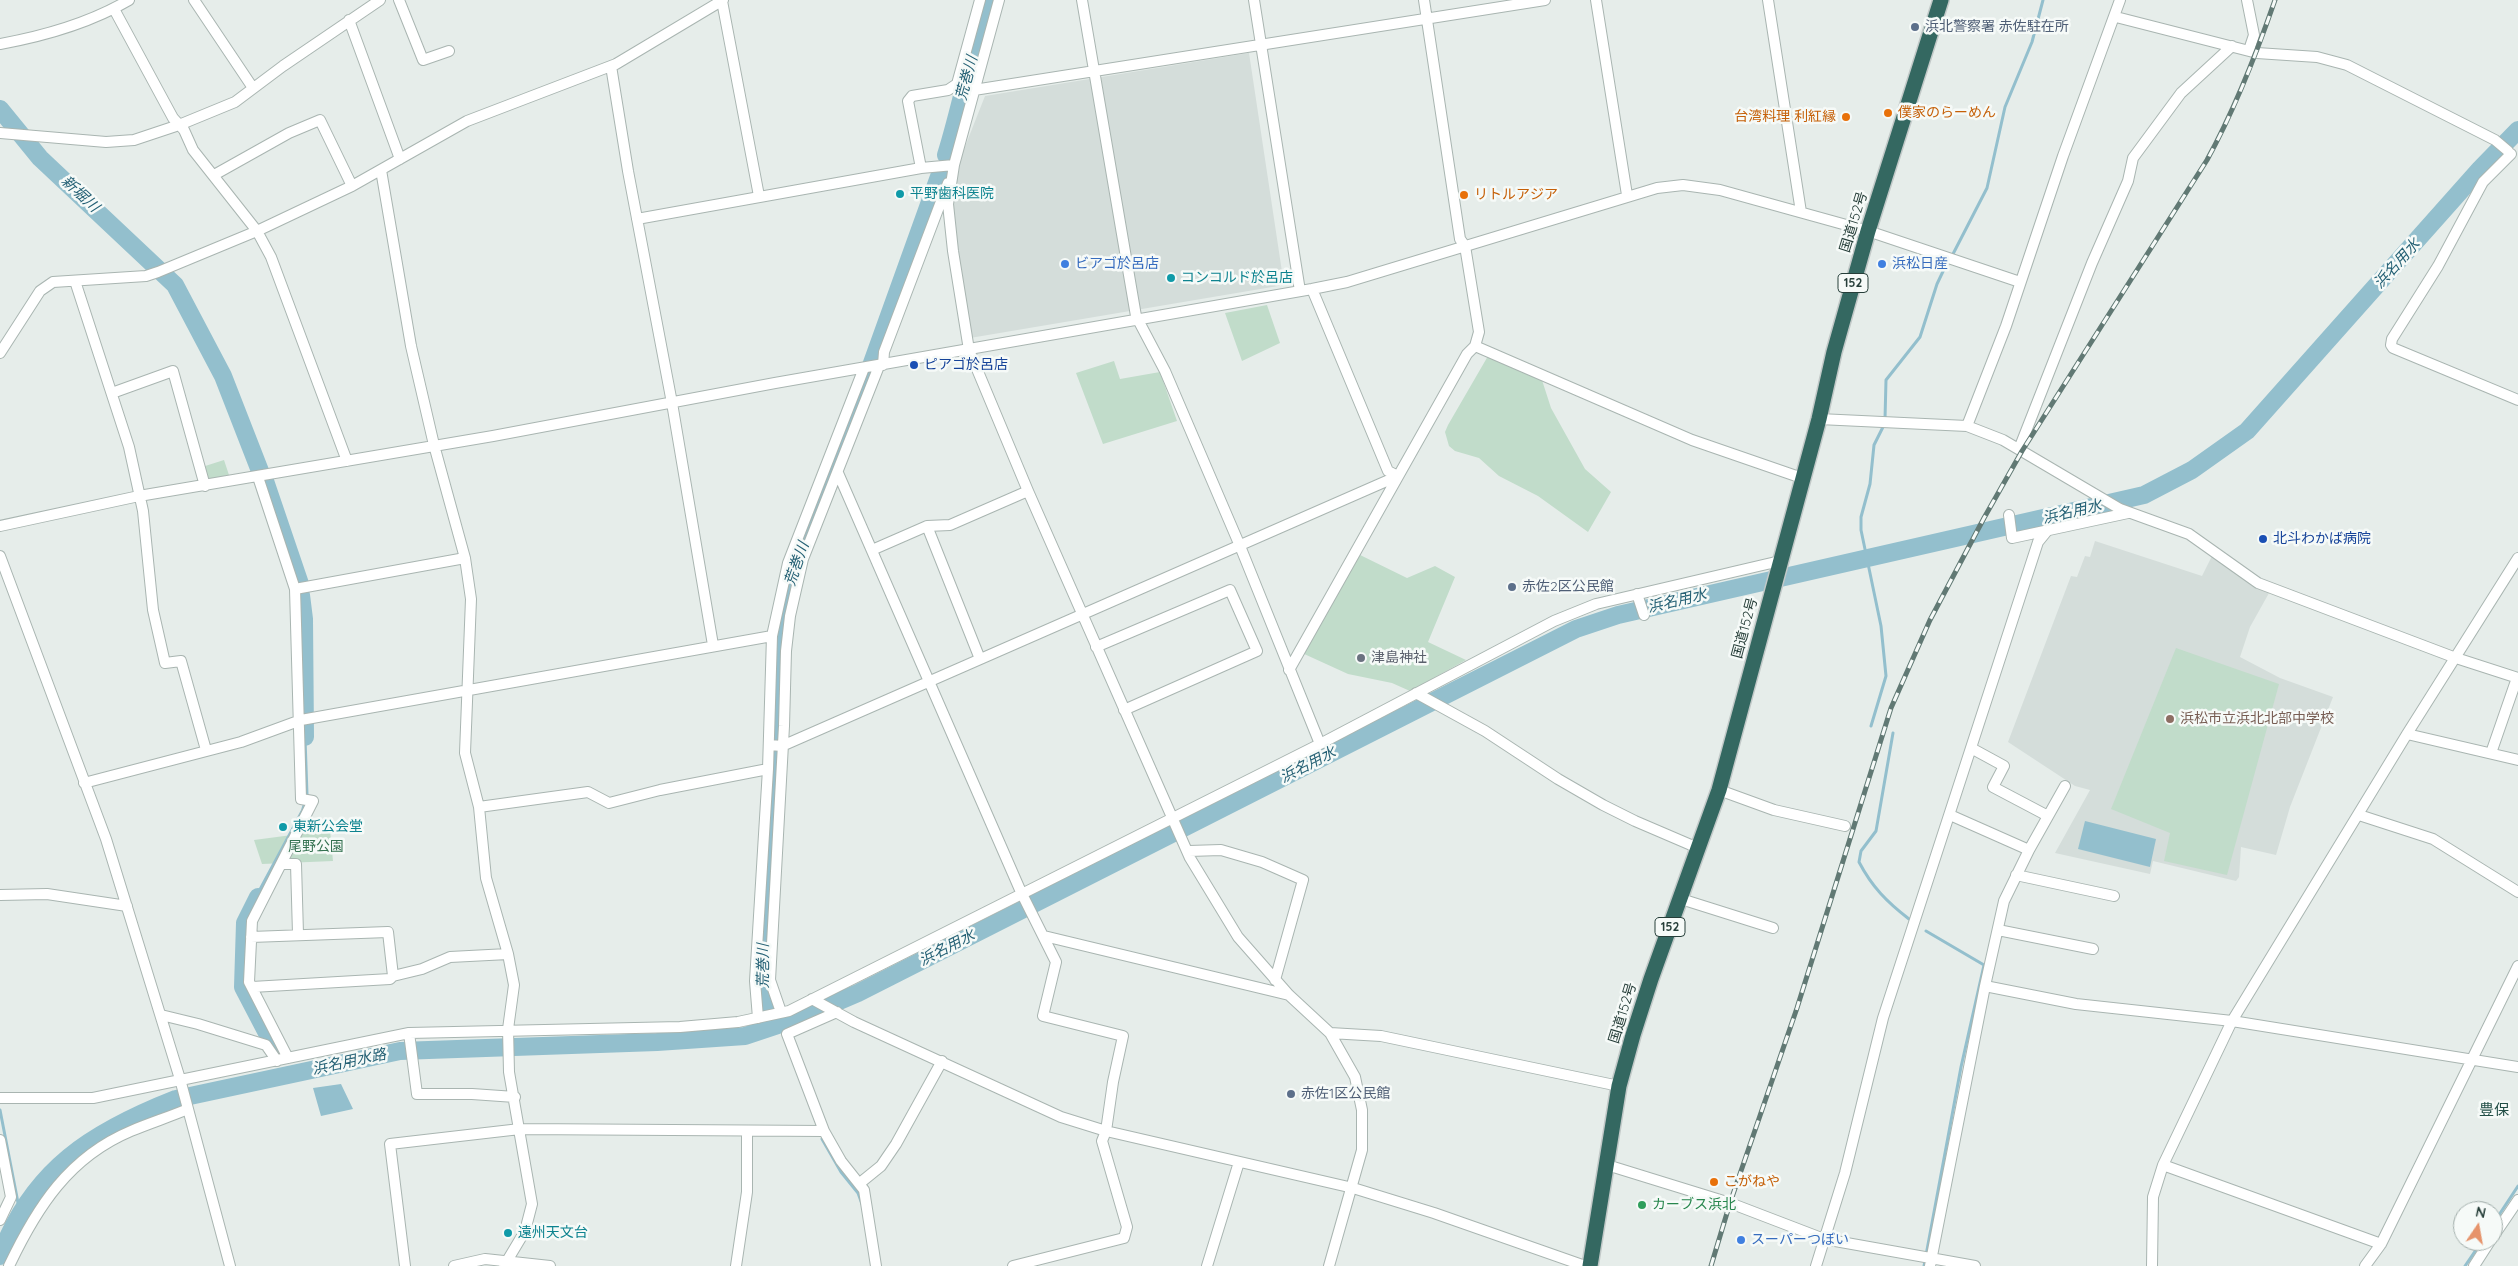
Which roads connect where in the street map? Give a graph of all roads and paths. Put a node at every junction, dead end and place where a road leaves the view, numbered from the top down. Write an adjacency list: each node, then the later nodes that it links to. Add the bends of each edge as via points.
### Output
1 (129, 0): 17 (street)
2 (194, 0): 28 (street)
3 (380, 0): 20 (street)
4 (399, 0): 25 (street, via 423,60)
5 (980, 0): 34 (street, via 956,84 948,90 912,96 908,101)
6 (999, 0): 29 (street)
7 (1082, 0): 27 (street)
8 (1254, 0): 22 (street)
9 (1424, 0): 19 (street)
10 (1545, 0): 19 (street)
11 (1596, 0): 39 (street)
12 (1768, 0): 41 (street)
13 (1941, 0): 44 (highway, 国道152号 / 152)
14 (2120, 0): 18 (street)
15 (2247, 0): 24 (street, via 2254,35)
16 (719, 1): 26 (street); 40 (street)
17 (114, 9): 21 (street, via 61,29); 30 (street)
18 (2116, 16): 23 (street); 47 (street)
19 (1426, 19): 22 (street); 45 (street, via 1460,239)
20 (349, 20): 28 (street); 32 (street)
21 (0, 44)
22 (1261, 46): 27 (street); 49 (street)
23 (2232, 46): 24 (street); 61 (street, via 2181,93 2133,158 2128,181 2092,262)
24 (2249, 50): 56 (street, via 2317,57 2347,65 2495,140 2509,152 2483,182 2391,345)
25 (449, 51)
26 (611, 66): 32 (street, via 467,121); 42 (street)
27 (1095, 71): 29 (street); 50 (street, via 1136,316)
28 (253, 88): 30 (street, via 235,102)
29 (974, 90): 33 (street)
30 (179, 125): 31 (street, via 134,140 106,142); 36 (street, via 193,150)
31 (0, 133)
32 (400, 159): 35 (street)
33 (954, 165): 34 (street); 37 (street)
34 (921, 168): 40 (street)
35 (382, 170): 38 (street); 60 (street, via 412,346)
36 (214, 175): 38 (street, via 289,133 320,120); 43 (street)
37 (952, 176): 52 (street, via 949,220); 54 (street, via 884,352)
38 (352, 186): 43 (street)
39 (1627, 195): 41 (street, via 1683,185 1720,190); 45 (street)
40 (759, 196): 42 (street)
41 (1801, 212): 44 (street)
42 (638, 218): 57 (street)
43 (257, 231): 46 (street, via 146,276); 62 (street, via 271,257)
44 (1868, 232): 47 (street); 58 (highway, 国道152号 / 152)
45 (1465, 246): 48 (street, via 1347,282); 51 (street, via 1479,332)
46 (75, 281): 53 (street, via 53,282 45,286); 55 (street)
47 (2020, 282): 59 (street)
48 (1312, 289): 49 (street); 64 (street, via 1388,471)
49 (1300, 291): 50 (street)
50 (1140, 320): 52 (street); 75 (street)
51 (1474, 346): 64 (street); 66 (street, via 1692,440)
52 (969, 350): 54 (street); 68 (street)
53 (0, 353)
54 (874, 367): 57 (street); 63 (street); 85 (street, via 788,563)
55 (112, 393): 67 (street, via 173,371); 69 (street, via 129,447)
56 (2518, 400)
57 (672, 403): 60 (street); 86 (street)
58 (1819, 419): 59 (street); 66 (highway, 国道152号 / 152)
59 (1967, 426): 61 (street)
60 (434, 445): 62 (street); 78 (street)
61 (2019, 448): 70 (street)
62 (347, 461): 65 (street)
63 (838, 473): 76 (street); 99 (street, via 803,559 790,616)
64 (1398, 476): 75 (street); 90 (street)
65 (258, 477): 67 (street); 81 (street)
66 (1802, 478): 80 (highway, 国道152号 / 152)
67 (205, 486): 69 (street)
68 (1028, 491): 73 (street, via 950,525); 84 (street)
69 (139, 496): 72 (street); 101 (street, via 153,610 165,663 181,661)
70 (2124, 511): 74 (street); 88 (street, via 2190,534 2258,582)
71 (2010, 515): 74 (street, via 2012,538)
72 (0, 526)
73 (927, 526): 76 (street); 89 (street)
74 (2047, 531): 100 (street, via 2038,542)
75 (1240, 546): 84 (street); 90 (street)
76 (872, 550): 92 (street)
77 (0, 556): 105 (street)
78 (466, 558): 81 (street); 93 (street, via 470,599)
79 (2518, 558): 88 (street)
80 (1778, 566): 82 (street); 107 (highway, 国道152号 / 152)
81 (295, 589): 96 (street)
82 (1637, 598): 83 (street); 94 (street, via 1596,604 1554,621)
83 (1644, 615)
84 (1083, 616): 87 (street); 89 (street)
85 (772, 636): 86 (street); 99 (street)
86 (713, 645): 93 (street)
87 (1096, 647): 95 (street); 95 (street, via 1230,590 1257,651)
88 (2456, 658): 91 (street); 97 (street)
89 (980, 659): 92 (street)
90 (1289, 670): 98 (street)
91 (2517, 678): 102 (street)
92 (930, 682): 99 (street); 121 (street)
93 (468, 690): 96 (street); 108 (street, via 465,753)
94 (1420, 695): 98 (street); 114 (street, via 1603,805)
95 (1124, 710): 112 (street)
96 (303, 720): 101 (street, via 241,742); 117 (street, via 301,799 313,802)
97 (2407, 734): 102 (street); 110 (street)
98 (1320, 744): 112 (street)
99 (775, 745): 104 (street); 139 (street, via 770,980)
100 (1971, 748): 109 (street); 111 (street, via 2004,766 1993,787)
101 (206, 750): 105 (street)
102 (2491, 754): 103 (street)
103 (2518, 760)
104 (768, 769): 108 (street, via 609,803 588,792); 142 (street, via 755,981)
105 (84, 783): 124 (street)
106 (2065, 786): 111 (street)
107 (1719, 790): 113 (street, via 1774,810); 114 (highway, 国道152号 / 152)
108 (480, 806): 131 (street, via 486,878)
109 (1950, 815): 115 (street); 170 (street, via 1882,1018 1845,1173)
110 (2359, 815): 119 (street, via 2433,839); 143 (street)
111 (2048, 816): 115 (street)
112 (1172, 820): 116 (street); 121 (street)
113 (1845, 826)
114 (1698, 848): 123 (highway, 国道152号 / 152)
115 (2028, 850): 118 (street)
116 (1189, 851): 134 (street, via 1190,858 1238,937); 134 (street, via 1221,850 1262,862 1303,880)
117 (282, 864): 127 (street, via 296,864); 129 (street, via 252,921)
118 (2016, 875): 122 (street); 126 (street, via 2004,901)
119 (2518, 892)
120 (0, 895): 124 (street, via 47,894)
121 (1023, 895): 128 (street); 138 (street)
122 (2114, 896)
123 (1681, 898): 125 (street); 153 (highway, 国道152号 / 152, via 1650,979)
124 (127, 906): 141 (street)
125 (1773, 928)
126 (1998, 930): 130 (street); 135 (street)
127 (298, 934): 129 (street); 133 (street, via 388,932)
128 (1044, 936): 137 (street); 160 (street, via 1056,962 1043,1016 1123,1036)
129 (251, 937): 136 (street, via 249,982)
130 (2093, 950)
131 (508, 954): 133 (street, via 450,957 422,969); 144 (street, via 514,985)
132 (2518, 966): 148 (street)
133 (393, 976): 136 (street, via 390,979)
134 (1275, 980): 137 (street)
135 (1985, 986): 143 (street, via 2076,1004); 173 (street)
136 (252, 987): 147 (street)
137 (1289, 995): 145 (street)
138 (812, 999): 139 (street); 140 (street)
139 (781, 1012): 142 (street)
140 (837, 1012): 150 (street); 159 (street, via 787,1034)
141 (160, 1015): 149 (street, via 266,1045); 152 (street)
142 (758, 1018): 144 (street, via 680,1027)
143 (2232, 1021): 148 (street); 164 (street)
144 (508, 1032): 146 (street); 154 (street, via 508,1056)
145 (1330, 1034): 153 (street, via 1381,1036); 166 (street, via 1355,1077 1362,1110 1362,1150)
146 (409, 1038): 147 (street); 154 (street, via 417,1094)
147 (288, 1058): 149 (street)
148 (2474, 1059): 151 (street); 171 (street)
149 (277, 1061): 152 (street)
150 (942, 1061): 160 (street, via 1061,1117); 165 (street, via 896,1144 881,1166)
151 (2518, 1067)
152 (181, 1084): 155 (street, via 92,1098); 156 (street)
153 (1619, 1086): 163 (highway, 国道152号 / 152)
154 (515, 1097): 157 (street)
155 (2, 1098)
156 (188, 1109): 176 (street, via 130,1131 75,1165 25,1233); 177 (street)
157 (520, 1129): 158 (street); 174 (street, via 532,1204 525,1231); 178 (street, via 390,1144)
158 (747, 1131): 159 (street); 181 (street, via 747,1192)
159 (824, 1131): 165 (street, via 841,1161)
160 (1106, 1131): 162 (street); 175 (street, via 1102,1146 1127,1227 1124,1238)
161 (0, 1140): 168 (street, via 11,1197)
162 (1239, 1162): 166 (street); 183 (street)
163 (1607, 1165): 170 (street, via 1730,1203); 186 (highway, 国道152号 / 152)
164 (2163, 1165): 171 (street); 189 (street, via 2153,1197)
165 (860, 1183): 182 (street, via 869,1211)
166 (1352, 1188): 184 (street); 185 (street)
167 (2516, 1205): 169 (street)
168 (0, 1220)
169 (2503, 1223)
170 (1824, 1239): 173 (street); 187 (street)
171 (2381, 1244): 190 (street)
172 (2484, 1251): 191 (street)
173 (1927, 1260): 188 (street)
174 (506, 1263): 179 (street, via 485,1258); 180 (street)
175 (1017, 1265)
176 (9, 1266)
177 (230, 1266)
178 (405, 1266)
179 (454, 1266)
180 (550, 1266)
181 (736, 1266)
182 (876, 1266)
183 (1208, 1266)
184 (1329, 1266)
185 (1584, 1266)
186 (1590, 1266)
187 (1816, 1266)
188 (1975, 1266)
189 (2152, 1266)
190 (2365, 1266)
191 (2474, 1266)

